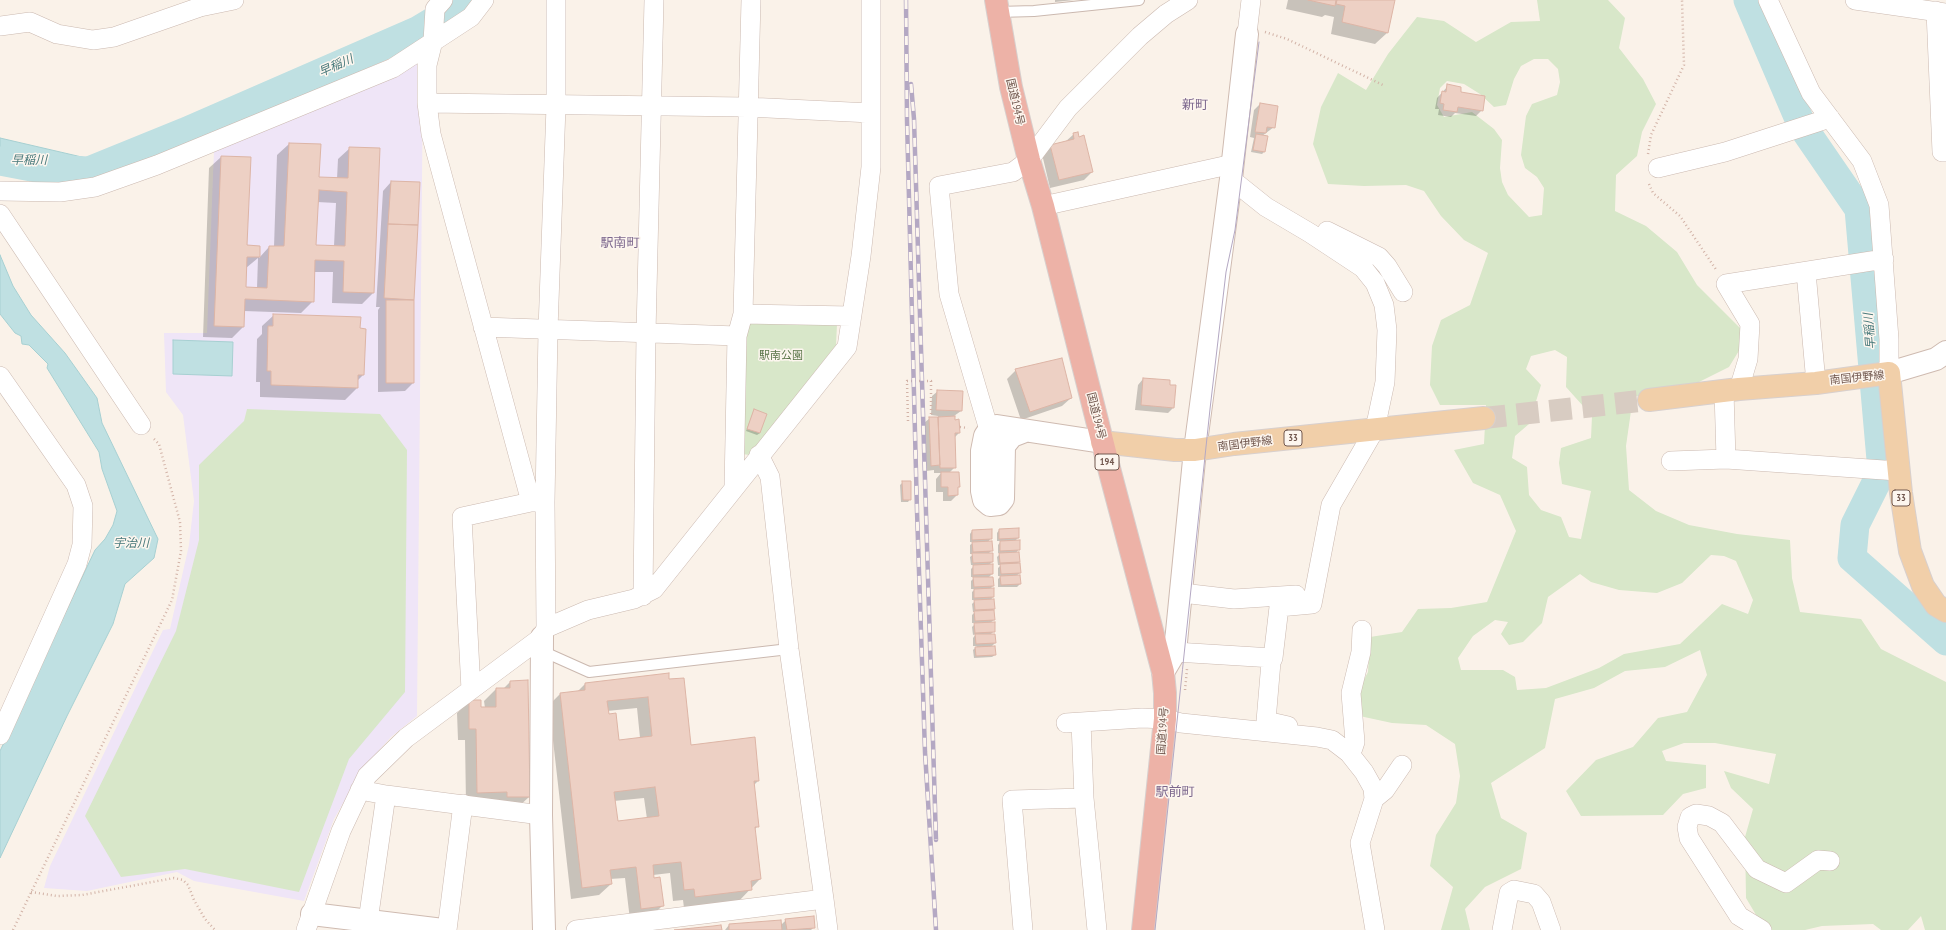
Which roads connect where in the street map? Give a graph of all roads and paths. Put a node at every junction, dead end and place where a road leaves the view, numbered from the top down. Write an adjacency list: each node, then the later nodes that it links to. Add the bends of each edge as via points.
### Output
1 (234, 0): 15 (street, via 200,7 114,37 93,40 57,34 30,22)
2 (443, 0): 18 (street, via 435,9)
3 (484, 0): 18 (street, via 471,17)
4 (556, 0): 21 (street)
5 (654, 0): 22 (street)
6 (751, 0): 23 (street)
7 (871, 0): 24 (street)
8 (1139, 0): 13 (lane, via 1034,11)
9 (1188, 0): 27 (street, via 1140,36 1074,102)
10 (1251, 0): 16 (street)
11 (1768, 0): 25 (street, via 1811,93)
12 (1855, 0): 14 (street)
13 (997, 6): 27 (highway, 国道194号 / 194, via 1011,87)
14 (1941, 12): 26 (street, via 1942,152)
15 (0, 26)
16 (1247, 34): 29 (street)
17 (1287, 39): 19 (path)
18 (433, 40): 20 (street, via 427,65); 30 (street, via 393,68 157,165 95,187 60,192)
19 (1383, 85)
20 (427, 103): 21 (street); 39 (street, via 431,134)
21 (556, 106): 22 (street); 40 (street)
22 (652, 106): 23 (street); 41 (street)
23 (747, 107): 24 (street); 37 (street)
24 (871, 113): 38 (street, via 871,167)
25 (1830, 118): 28 (street, via 1726,152); 34 (street, via 1862,161 1879,205)
26 (1946, 152)
27 (1029, 160): 31 (highway, 国道194号 / 194); 54 (street, via 1014,172 939,186 949,294)
28 (1658, 168)
29 (1232, 171): 31 (street); 32 (street); 58 (street)
30 (0, 191)
31 (1043, 206): 57 (highway, 国道194号 / 194)
32 (1266, 207): 36 (street, via 1298,216 1379,257); 55 (street, via 1342,253 1363,268 1375,282 1384,305 1387,330 1385,382)
33 (0, 214): 52 (street)
34 (1884, 259): 35 (street); 44 (street, via 1889,339)
35 (1806, 272): 46 (street); 47 (street, via 1726,284 1750,324 1748,359)
36 (1403, 292)
37 (743, 314): 38 (street); 42 (street)
38 (851, 316): 59 (street, via 847,348)
39 (483, 327): 40 (street); 64 (street)
40 (548, 330): 41 (street); 64 (street)
41 (646, 333): 42 (street); 66 (street)
42 (737, 336): 63 (street)
43 (1946, 352): 44 (street, via 1936,359)
44 (1880, 374): 46 (main road, 南国伊野線); 62 (main road, 南国伊野線 / 33)
45 (0, 376): 78 (street, via 76,485 83,506 82,545 77,564)
46 (1816, 383): 47 (main road, 南国伊野線)
47 (1731, 390): 48 (main road, 南国伊野線); 60 (street)
48 (1649, 400)
49 (931, 414): 51 (path, via 931,381 907,381)
50 (1484, 418): 55 (main road, 南国伊野線 / 33)
51 (908, 421)
52 (140, 425): 89 (path, via 159,444 180,522 181,551 172,600)
53 (960, 427): 54 (path)
54 (979, 429): 56 (street, via 997,426); 56 (street, via 985,436 982,451 982,491 984,500 990,505 999,504 1003,499 1004,446 1012,436)
55 (1375, 429): 58 (main road, 南国伊野線 / 33); 67 (street, via 1332,505)
56 (1025, 431): 57 (street)
57 (1102, 442): 58 (main road, 南国伊野線 / 33); 74 (highway, 国道194号 / 194)
58 (1195, 450): 65 (street)
59 (760, 455): 63 (street); 71 (street, via 770,477)
60 (1726, 459): 61 (street); 62 (street)
61 (1671, 461)
62 (1898, 471): 68 (main road, 南国伊野線 / 33, via 1910,551 1923,586 1936,605)
63 (734, 488): 66 (street, via 654,589)
64 (538, 502): 70 (street); 75 (street, via 462,518)
65 (1182, 593): 67 (street, via 1234,599 1283,595); 72 (street)
66 (643, 596): 70 (street, via 588,610)
67 (1313, 598): 73 (street, via 1312,604 1279,607)
68 (1946, 611)
69 (1362, 630): 80 (street, via 1361,652 1351,693 1354,742)
70 (544, 639): 71 (lane, via 589,672); 75 (street); 87 (street)
71 (789, 649): 90 (street)
72 (1182, 652): 73 (street); 74 (street); 76 (path)
73 (1273, 658): 79 (street, via 1266,721 1304,729)
74 (1162, 672): 77 (highway, 国道194号 / 194)
75 (471, 690): 82 (street, via 406,738 367,776)
76 (1185, 692)
77 (1165, 720): 79 (street); 84 (street, via 1142,718 1074,723); 103 (highway, 国道194号 / 194)
78 (0, 735)
79 (1317, 737): 80 (street, via 1332,740)
80 (1349, 753): 85 (street, via 1373,788)
81 (1402, 765): 85 (street, via 1385,790)
82 (360, 790): 83 (street); 92 (street, via 341,831)
83 (386, 795): 86 (street); 91 (street)
84 (1084, 798): 101 (street, via 1012,800); 102 (street)
85 (1374, 799): 104 (street, via 1360,842)
86 (463, 804): 87 (street); 97 (street)
87 (541, 815): 98 (street)
88 (1830, 861): 107 (street, via 1818,860 1786,883 1757,869 1722,823 1710,816 1696,814 1690,817 1687,827 1689,838 1697,851 1739,916)
89 (31, 892): 94 (path); 95 (path, via 57,896 82,895 174,878 183,880 188,885 205,919)
90 (824, 899): 99 (street); 100 (street)
91 (368, 921): 92 (street); 93 (street)
92 (309, 922)
93 (395, 927): 96 (street)
94 (13, 930)
95 (215, 930)
96 (443, 930)
97 (447, 930)
98 (544, 930)
99 (576, 930)
100 (828, 930)
101 (1024, 930)
102 (1098, 930)
103 (1143, 930)
104 (1374, 930)
105 (1502, 930): 106 (street, via 1509,893 1514,890 1534,894 1541,902)
106 (1551, 930)
107 (1762, 930)

